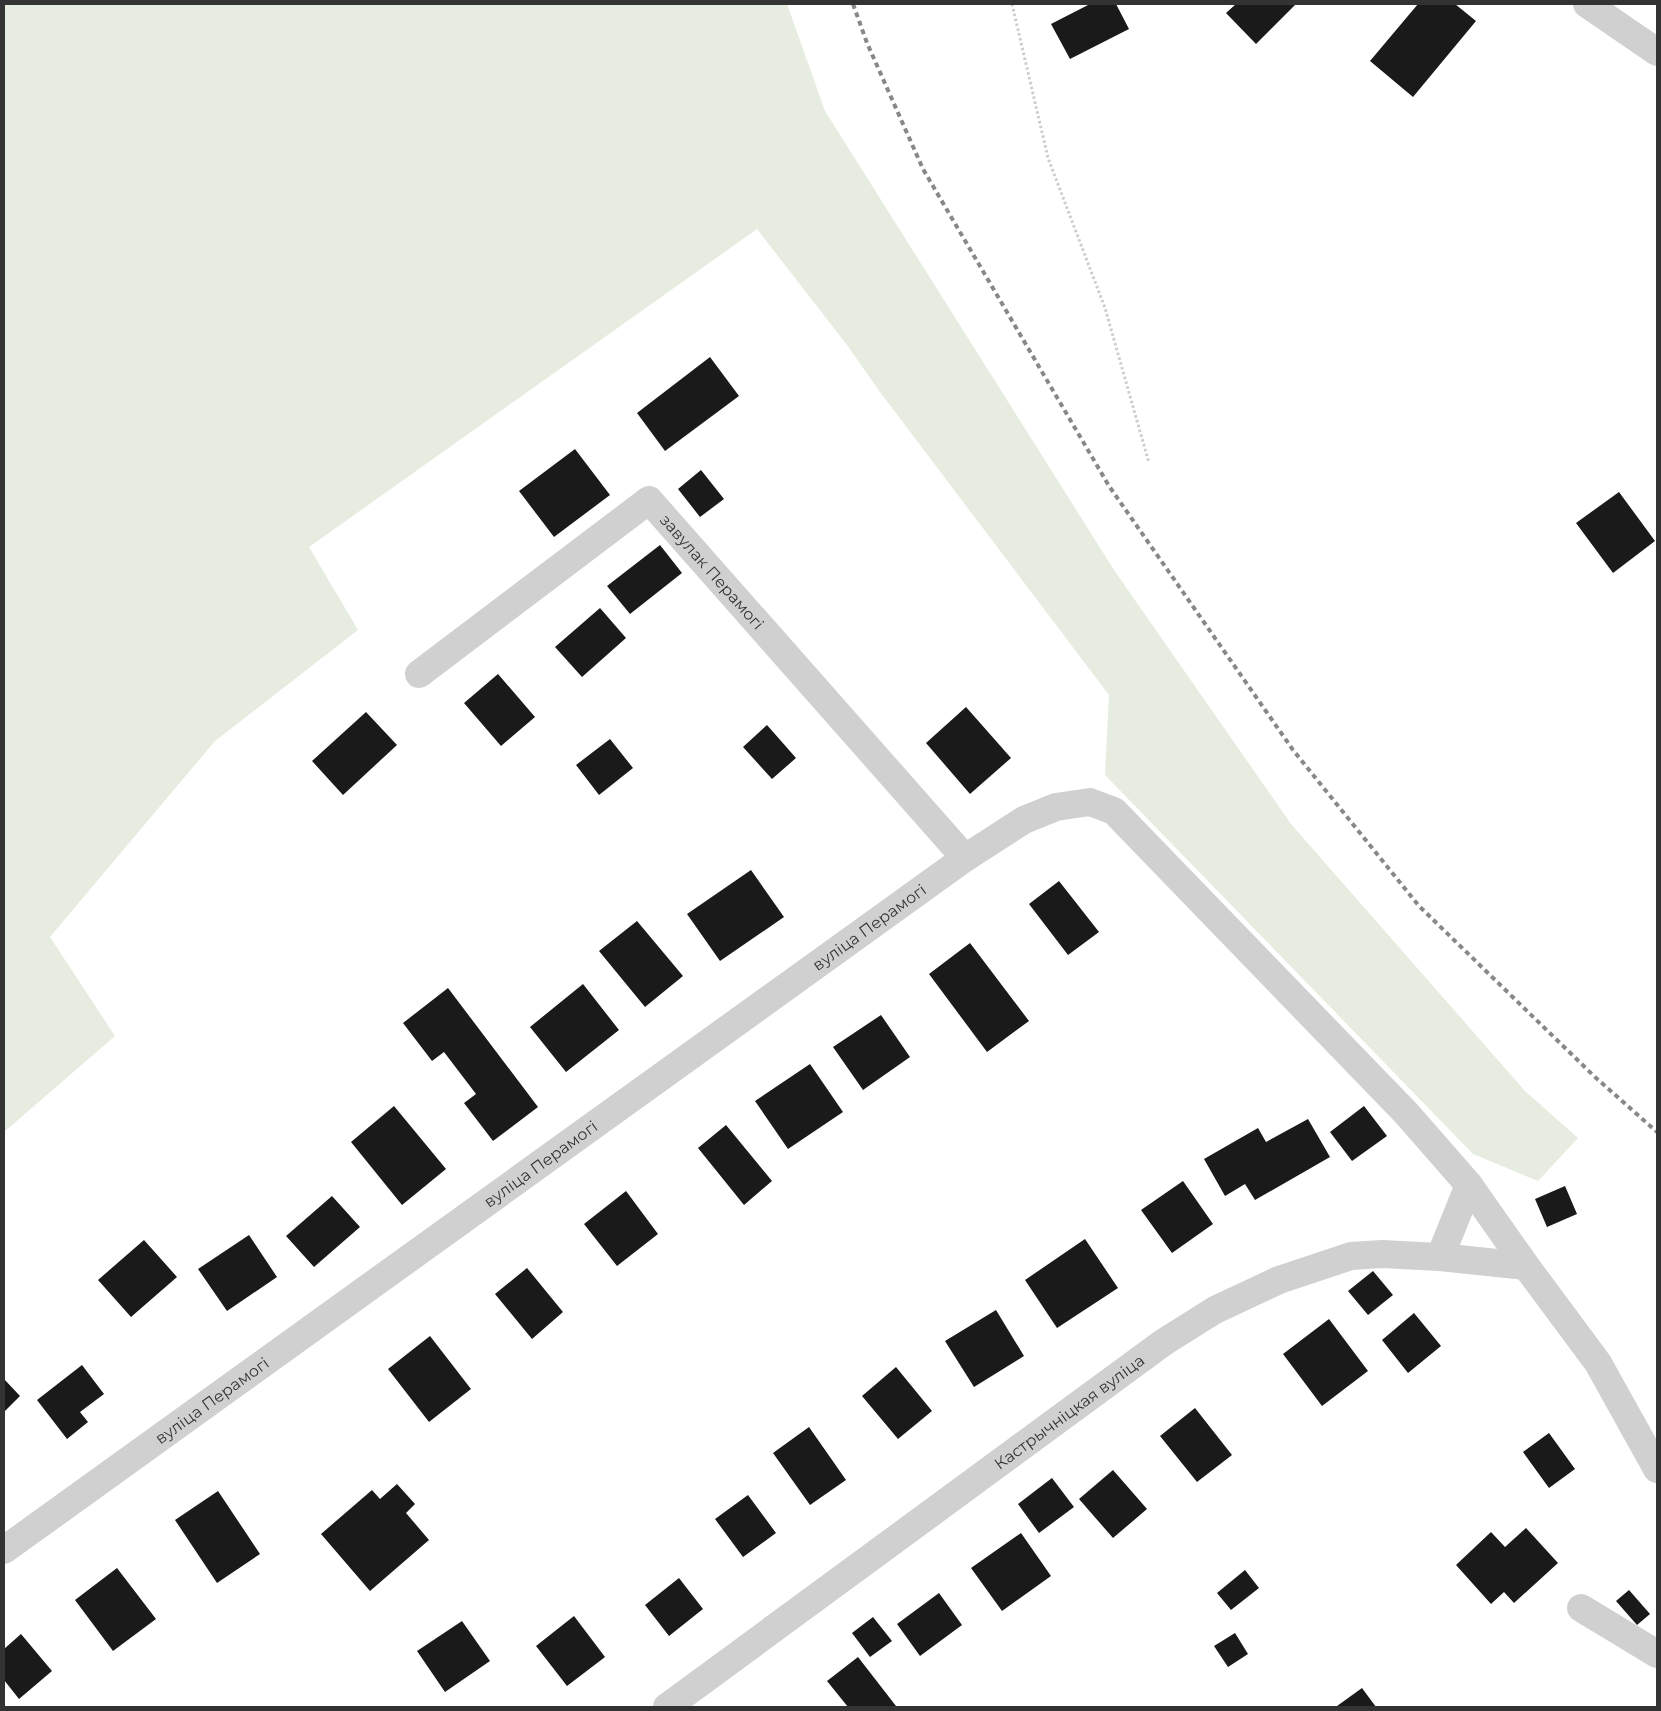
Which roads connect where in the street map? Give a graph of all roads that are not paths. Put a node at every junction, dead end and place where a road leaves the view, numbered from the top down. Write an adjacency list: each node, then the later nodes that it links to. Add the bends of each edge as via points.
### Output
1 (1587, 4): 2 (street)
2 (1657, 52)
3 (419, 674): 4 (street, завулак Перамогі, via 649,500)
4 (965, 858): 5 (street, вуліца Перамогі, via 1024,820 1056,807 1090,802 1114,811 1407,1114); 9 (street, вуліца Перамогі)
5 (1469, 1185): 6 (street); 7 (street)
6 (1440, 1257): 7 (street, Кастрычніцкая вуліца); 12 (street, Кастрычніцкая вуліца, via 1351,1256 1279,1280 1214,1310 1164,1342)
7 (1526, 1266): 8 (street, via 1598,1363)
8 (1657, 1469)
9 (4, 1550)
10 (1580, 1608): 11 (street)
11 (1657, 1654)
12 (667, 1707)

